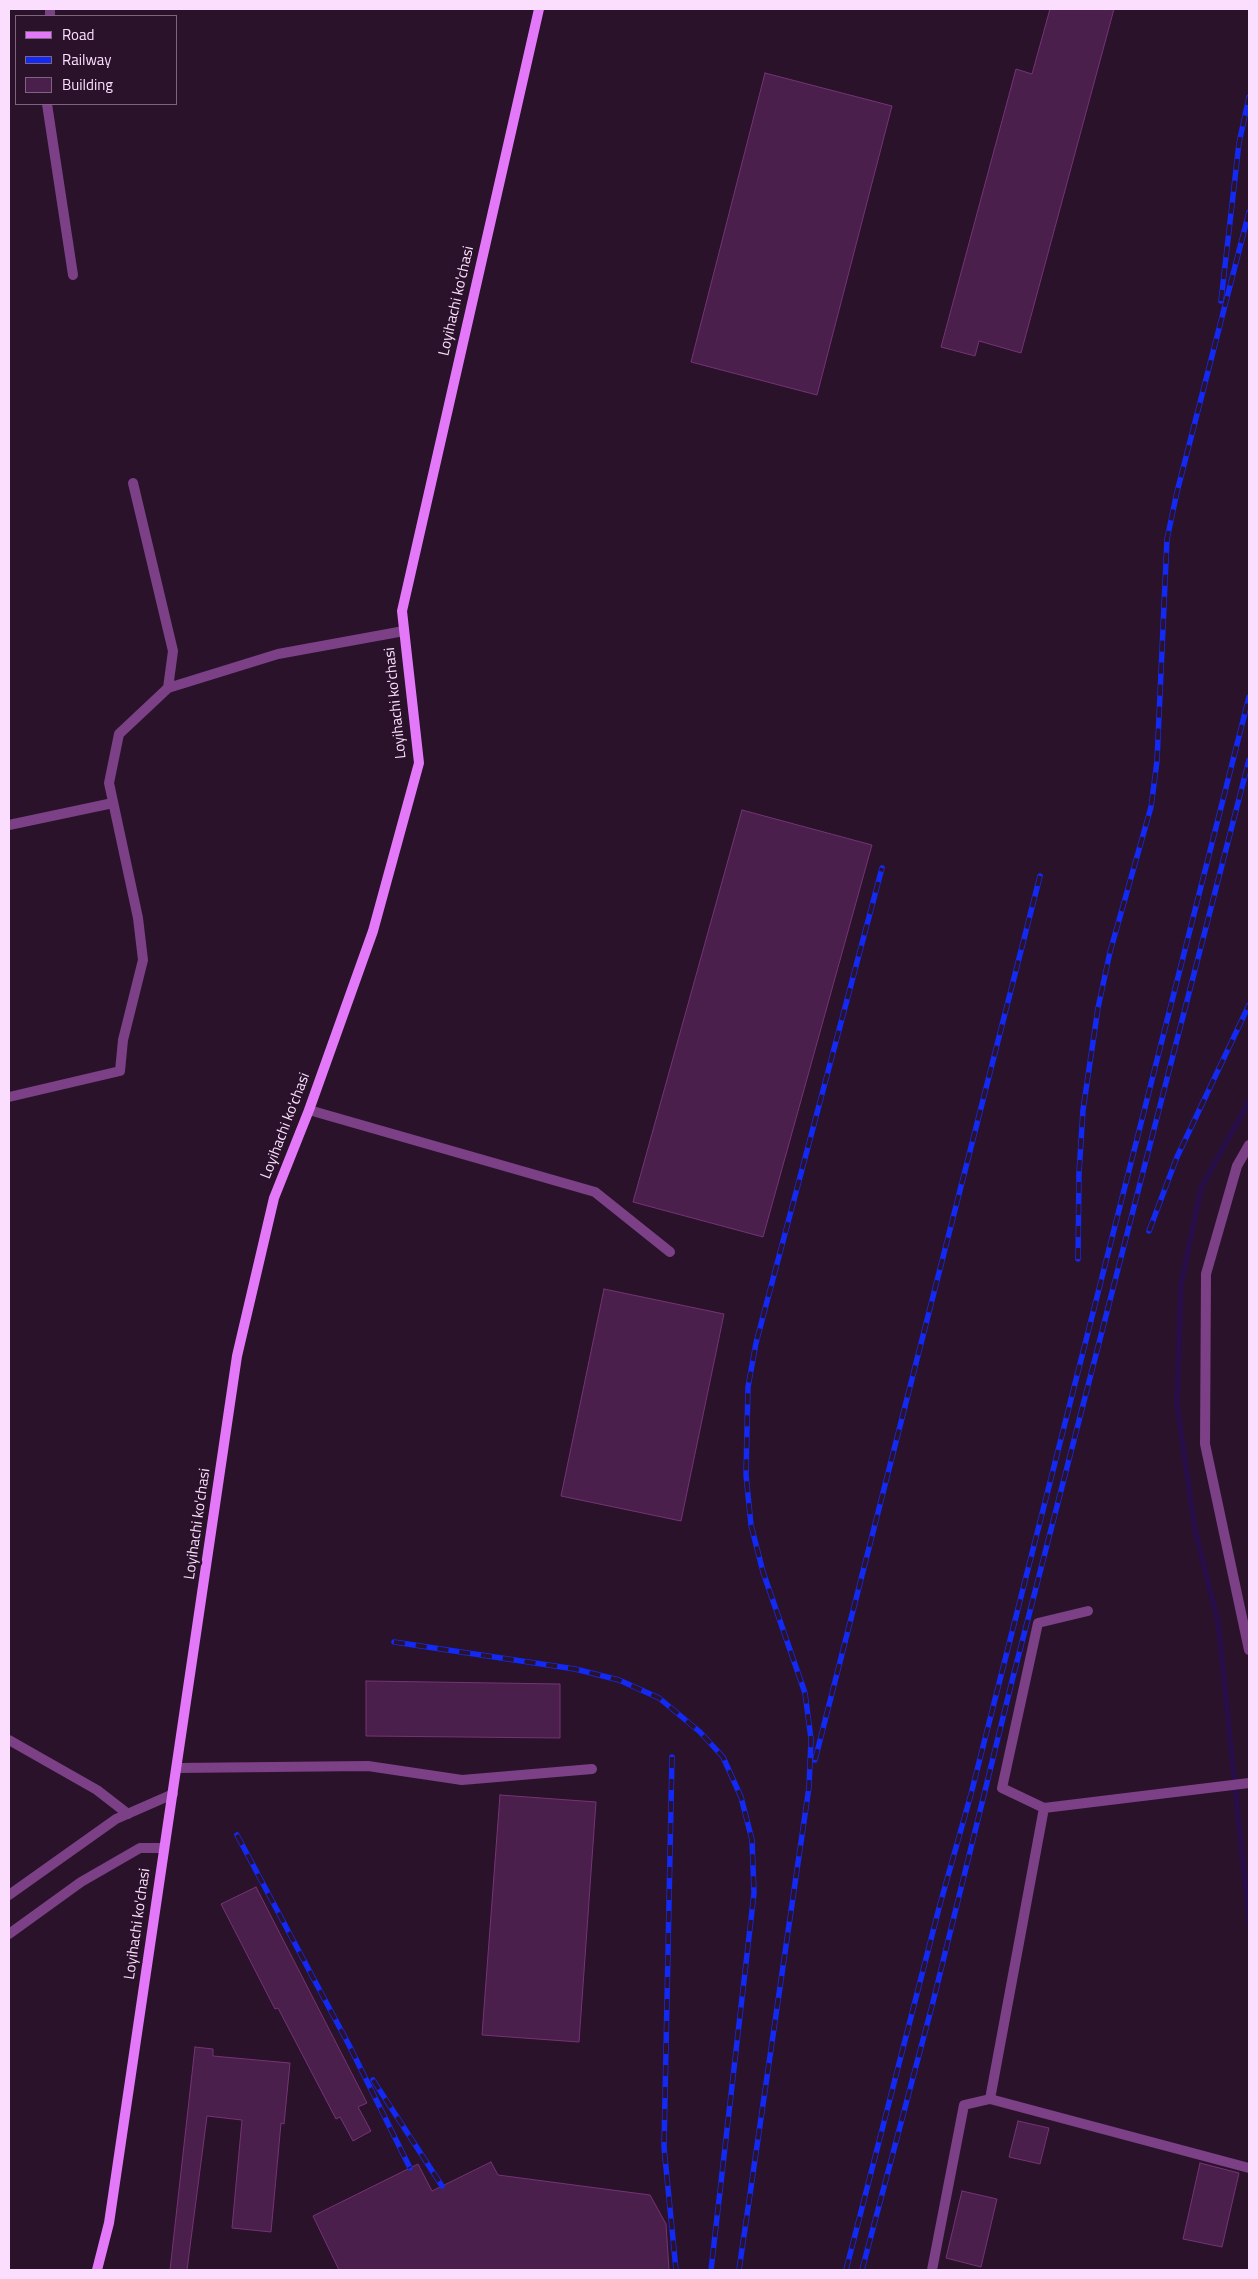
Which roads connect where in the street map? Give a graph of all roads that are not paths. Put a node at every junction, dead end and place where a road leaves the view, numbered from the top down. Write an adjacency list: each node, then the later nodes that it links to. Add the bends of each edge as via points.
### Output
1 (539, 9): 5 (street, Loyihachi ko'chasi, via 404,601)
2 (47, 105): 3 (street)
3 (73, 275)
4 (133, 483): 6 (street, via 173,651)
5 (404, 630): 6 (street, via 278,654); 10 (street, Loyihachi ko'chasi, via 418,763 373,930)
6 (168, 688): 7 (street, via 119,734 109,783)
7 (113, 803): 8 (street); 9 (street, via 138,918 143,960 123,1040 120,1071)
8 (9, 825)
9 (9, 1098)
10 (309, 1110): 12 (street, via 595,1192); 16 (street, Loyihachi ko'chasi, via 274,1198 237,1356)
11 (1249, 1145): 14 (street, via 1237,1166 1206,1274 1205,1444)
12 (670, 1252)
13 (1088, 1610): 20 (street, via 1038,1624 1002,1788)
14 (1249, 1650)
15 (9, 1740): 21 (street, via 97,1790)
16 (177, 1768): 17 (street, via 368,1766 462,1780); 19 (street, Loyihachi ko'chasi)
17 (592, 1769)
18 (1248, 1783): 20 (street)
19 (173, 1794): 21 (street); 22 (street, Loyihachi ko'chasi)
20 (1044, 1808): 25 (street)
21 (128, 1814): 23 (street, via 116,1819)
22 (164, 1848): 24 (street, via 140,1848 81,1882); 27 (street, Loyihachi ko'chasi, via 109,2223)
23 (9, 1895)
24 (9, 1934)
25 (990, 2098): 26 (street); 28 (street, via 964,2106)
26 (1249, 2168)
27 (97, 2270)
28 (932, 2270)

